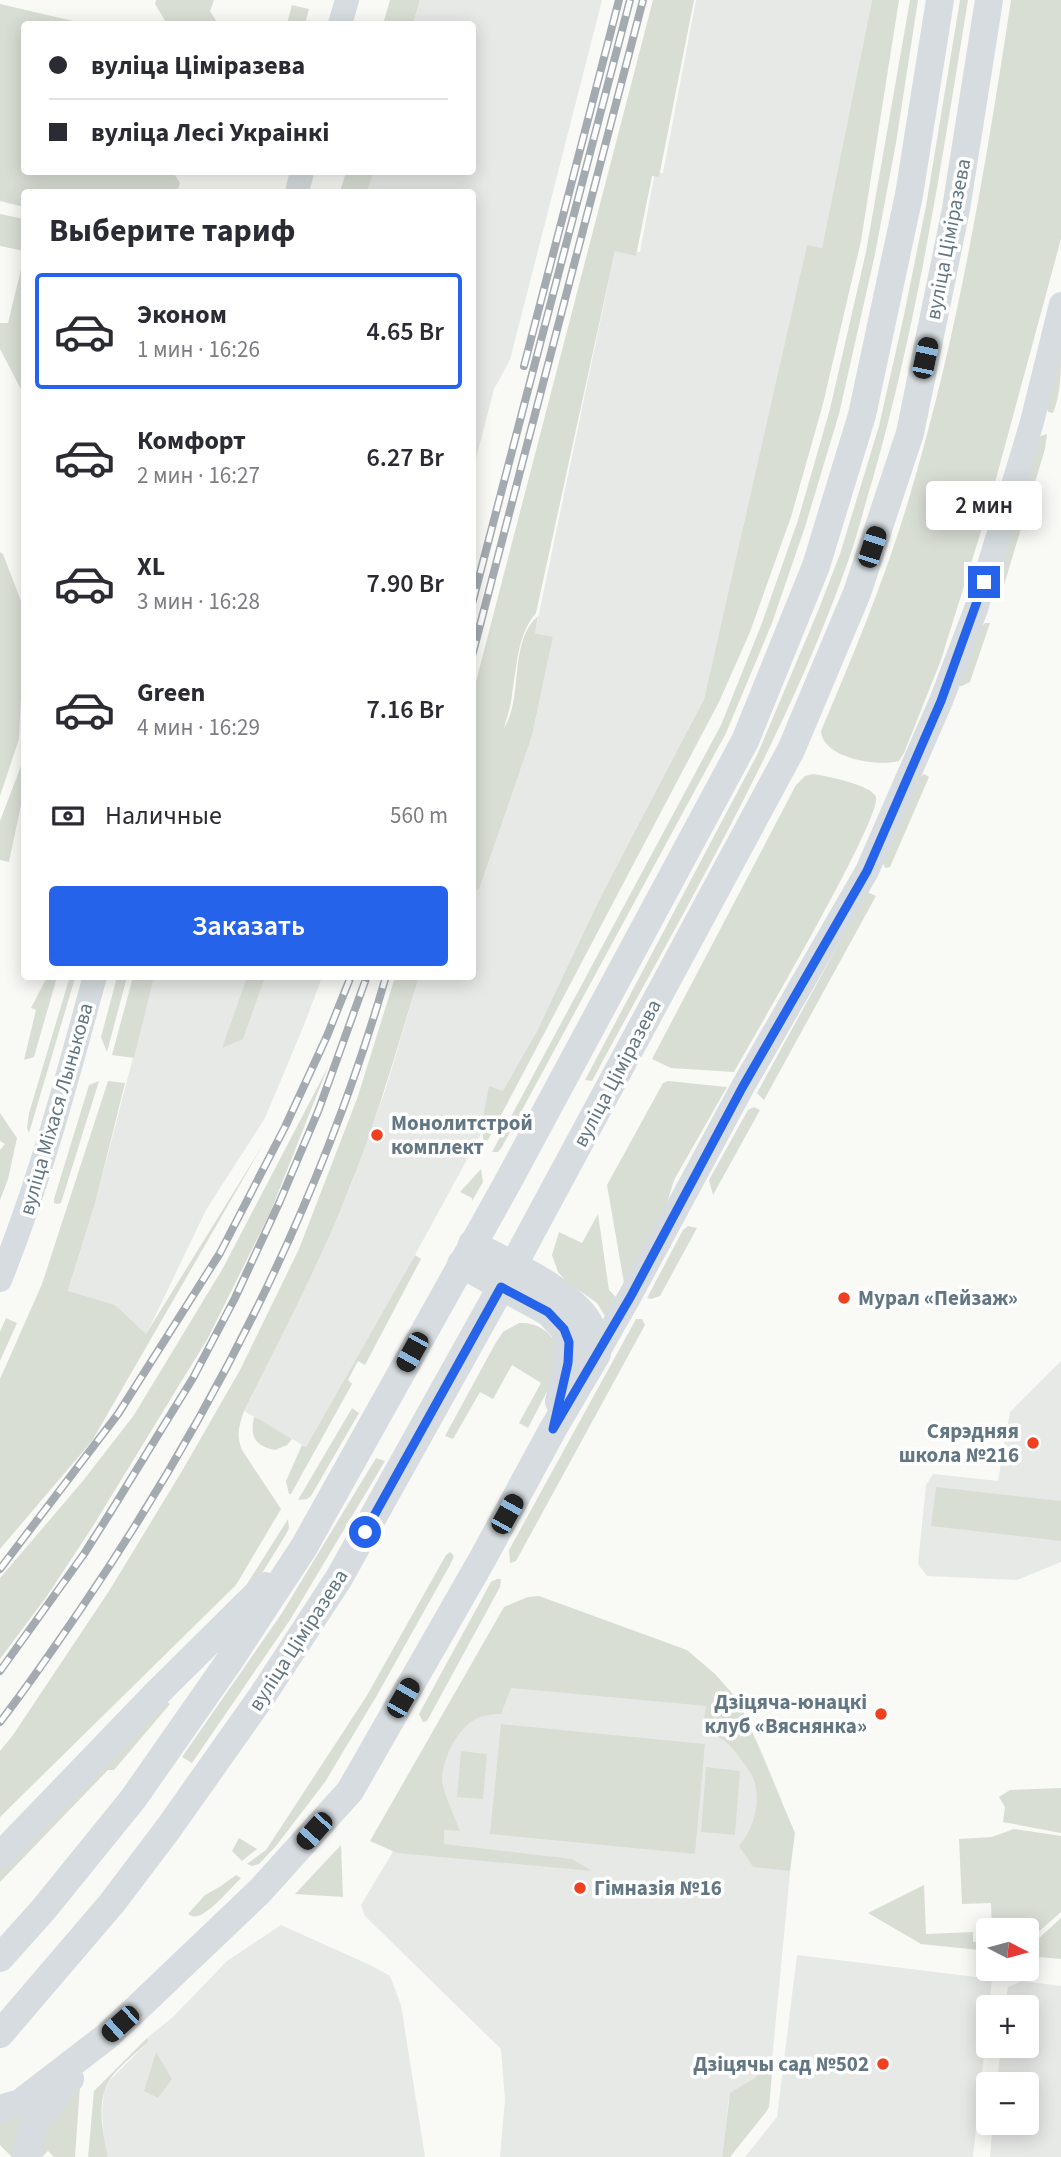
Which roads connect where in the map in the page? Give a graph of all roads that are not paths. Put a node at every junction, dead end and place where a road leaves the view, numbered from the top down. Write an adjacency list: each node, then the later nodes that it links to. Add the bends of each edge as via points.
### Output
1 (347, 0): 4 (street)
2 (940, 0): 7 (main road, вуліца Ціміразева, via 909,195 862,415 816,566 745,741)
3 (989, 0): 8 (main road, вуліца Ціміразева, via 956,209 910,433 857,593 791,750)
4 (341, 21)
5 (1061, 304): 10 (street, via 1032,422 979,596 941,701 867,871)
6 (94, 980): 9 (street, вуліца Міхася Лынькова, via 42,1164)
7 (467, 1254): 8 (main road); 12 (main road, вуліца Ціміразева)
8 (507, 1276): 10 (main road, via 557,1291 578,1308 592,1329); 11 (main road, via 564,1329 569,1342); 15 (main road, вуліца Ціміразева, via 339,1578 262,1696 112,1903)
9 (0, 1280)
10 (597, 1354): 11 (main road)
11 (553, 1429): 16 (main road, via 350,1791 260,1891)
12 (304, 1547): 13 (main road); 14 (main road, вуліца Ціміразева, via 133,1799)
13 (0, 1856)
14 (0, 1958)
15 (0, 2034)
16 (106, 2037): 17 (main road, via 20,2103); 18 (main road, via 34,2123)
17 (0, 2109)
18 (27, 2157)

